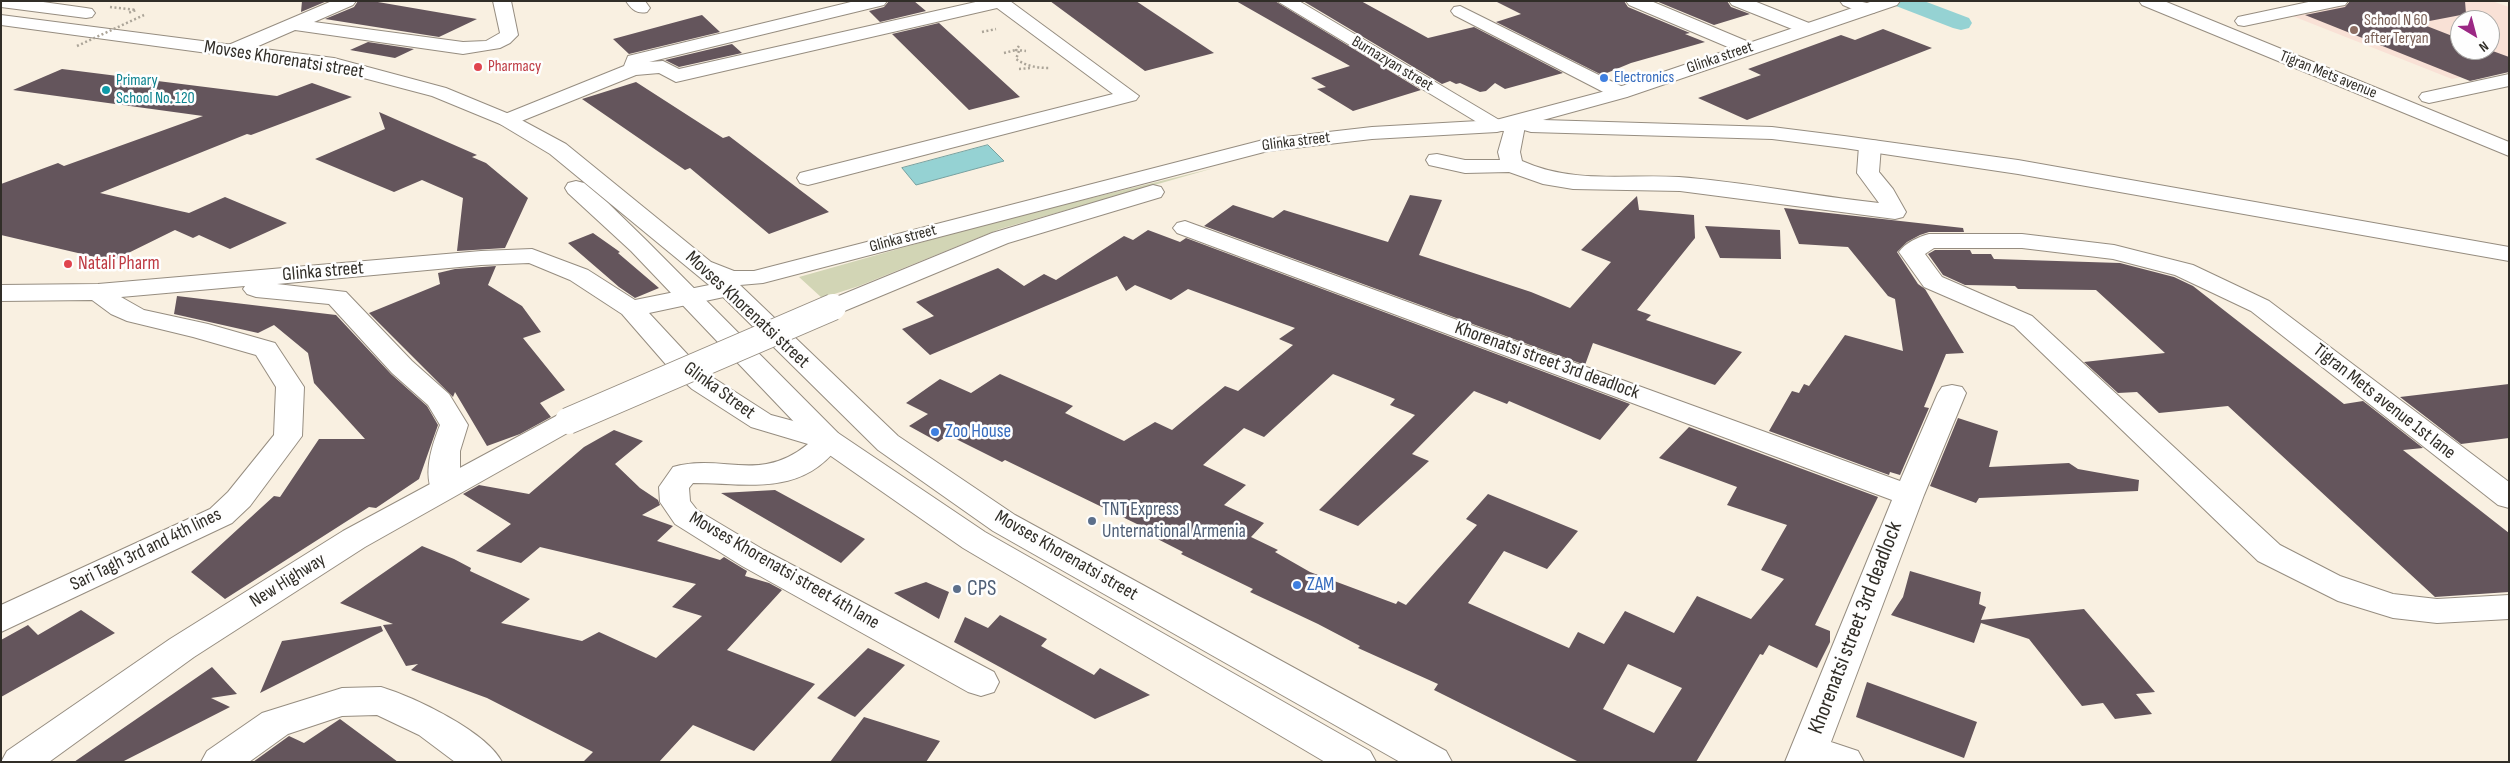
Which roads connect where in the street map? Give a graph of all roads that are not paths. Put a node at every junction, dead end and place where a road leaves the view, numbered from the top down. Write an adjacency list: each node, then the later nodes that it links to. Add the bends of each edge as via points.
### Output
1 (347, 1): 17 (main road)
2 (502, 1): 17 (main road, via 508,35 500,43 483,48 463,48)
3 (878, 1): 23 (main road, via 635,60)
4 (1286, 1): 28 (main road, Burnazyan street)
5 (1636, 1): 21 (main road)
6 (1738, 1): 18 (main road)
7 (1849, 1): 12 (main road)
8 (2148, 1): 31 (main road, Tigran Mets avenue)
9 (2196, 1): 16 (main road, Tigran Mets avenue)
10 (2339, 1): 16 (main road)
11 (1, 2): 14 (main road)
12 (1879, 5): 18 (main road, Glinka street)
13 (1460, 11): 25 (main road)
14 (86, 13)
15 (1, 20): 22 (main road, Movses Khorenatsi street)
16 (2244, 21): 20 (main road, Tigran Mets avenue)
17 (293, 24): 22 (main road)
18 (1808, 28): 21 (main road, Glinka street)
19 (1, 30): 44 (main road, Movses Khorenatsi street, via 244,58 319,70 418,95 525,147 600,208)
20 (2279, 35)
21 (1749, 49): 25 (main road, Glinka street)
22 (233, 50): 27 (main road, Movses Khorenatsi street, via 334,64 439,92)
23 (633, 69): 27 (main road); 34 (main road, via 662,67 676,76 1000,2 1129,96)
24 (2509, 80): 26 (main road, via 2420,93)
25 (1620, 93): 28 (main road, Glinka street)
26 (2456, 108)
27 (507, 120): 37 (main road, Movses Khorenatsi street, via 558,149)
28 (1506, 126): 29 (main road, Glinka street); 30 (main road, via 1768,133); 33 (main road)
29 (1372, 134): 37 (main road, Glinka street, via 1267,145 754,278 730,278); 48 (main road, New Highway, bridge, via 1163,188 1000,238 568,421)
30 (1870, 146): 33 (main road, via 1868,173 1894,212 1679,184 1570,181 1525,173); 36 (main road, via 2018,167)
31 (2509, 150)
32 (1437, 160): 33 (main road, via 1481,169)
33 (1512, 165)
34 (808, 178)
35 (1185, 228): 49 (main road, Khorenatsi street 3rd deadlock)
36 (2509, 254)
37 (700, 265): 40 (main road, Movses Khorenatsi street)
38 (1, 280): 41 (main road)
39 (210, 282): 42 (main road, Glinka street); 45 (main road, Glinka street, via 532,256 579,275); 48 (main road, via 289,294 337,297 439,400 454,425 445,451)
40 (729, 289): 44 (main road); 59 (main road, Movses Khorenatsi street, via 888,443 1004,523)
41 (32, 292): 42 (main road, Glinka street); 43 (main road, Glinka street)
42 (98, 292): 52 (main road, Sari Tagh 3rd and 4th lines, via 120,309 136,316 266,348 290,387 288,436 239,499 221,516)
43 (1, 293)
44 (690, 297): 45 (main road); 47 (main road, Movses Khorenatsi street)
45 (631, 309): 47 (main road, Glinka Street, via 702,383 762,421)
46 (1952, 393): 49 (main road, Khorenatsi street 3rd deadlock)
47 (828, 440): 53 (main road, Movses Khorenatsi street 4th lane, via 814,457 800,466 773,474 684,474 674,487 675,502 686,517 753,558); 58 (main road, Movses Khorenatsi street, via 974,540)
48 (445, 488): 55 (main road, New Highway, via 354,538 182,648)
49 (1909, 494): 54 (main road, Khorenatsi street 3rd deadlock)
50 (2509, 498): 51 (main road, Tigran Mets avenue 1st lane, via 2260,306 2184,270 2114,252 2022,241 1929,241 1911,252 1934,282 2023,321 2269,553 2313,578 2360,597 2407,608 2435,611)
51 (2509, 606)
52 (1, 620)
53 (981, 682)
54 (1806, 756): 60 (main road)
55 (20, 762)
56 (220, 762): 57 (main road, via 275,723 342,702 381,701 432,725)
57 (484, 762)
58 (1357, 762)
59 (1433, 762)
60 (1845, 762)

